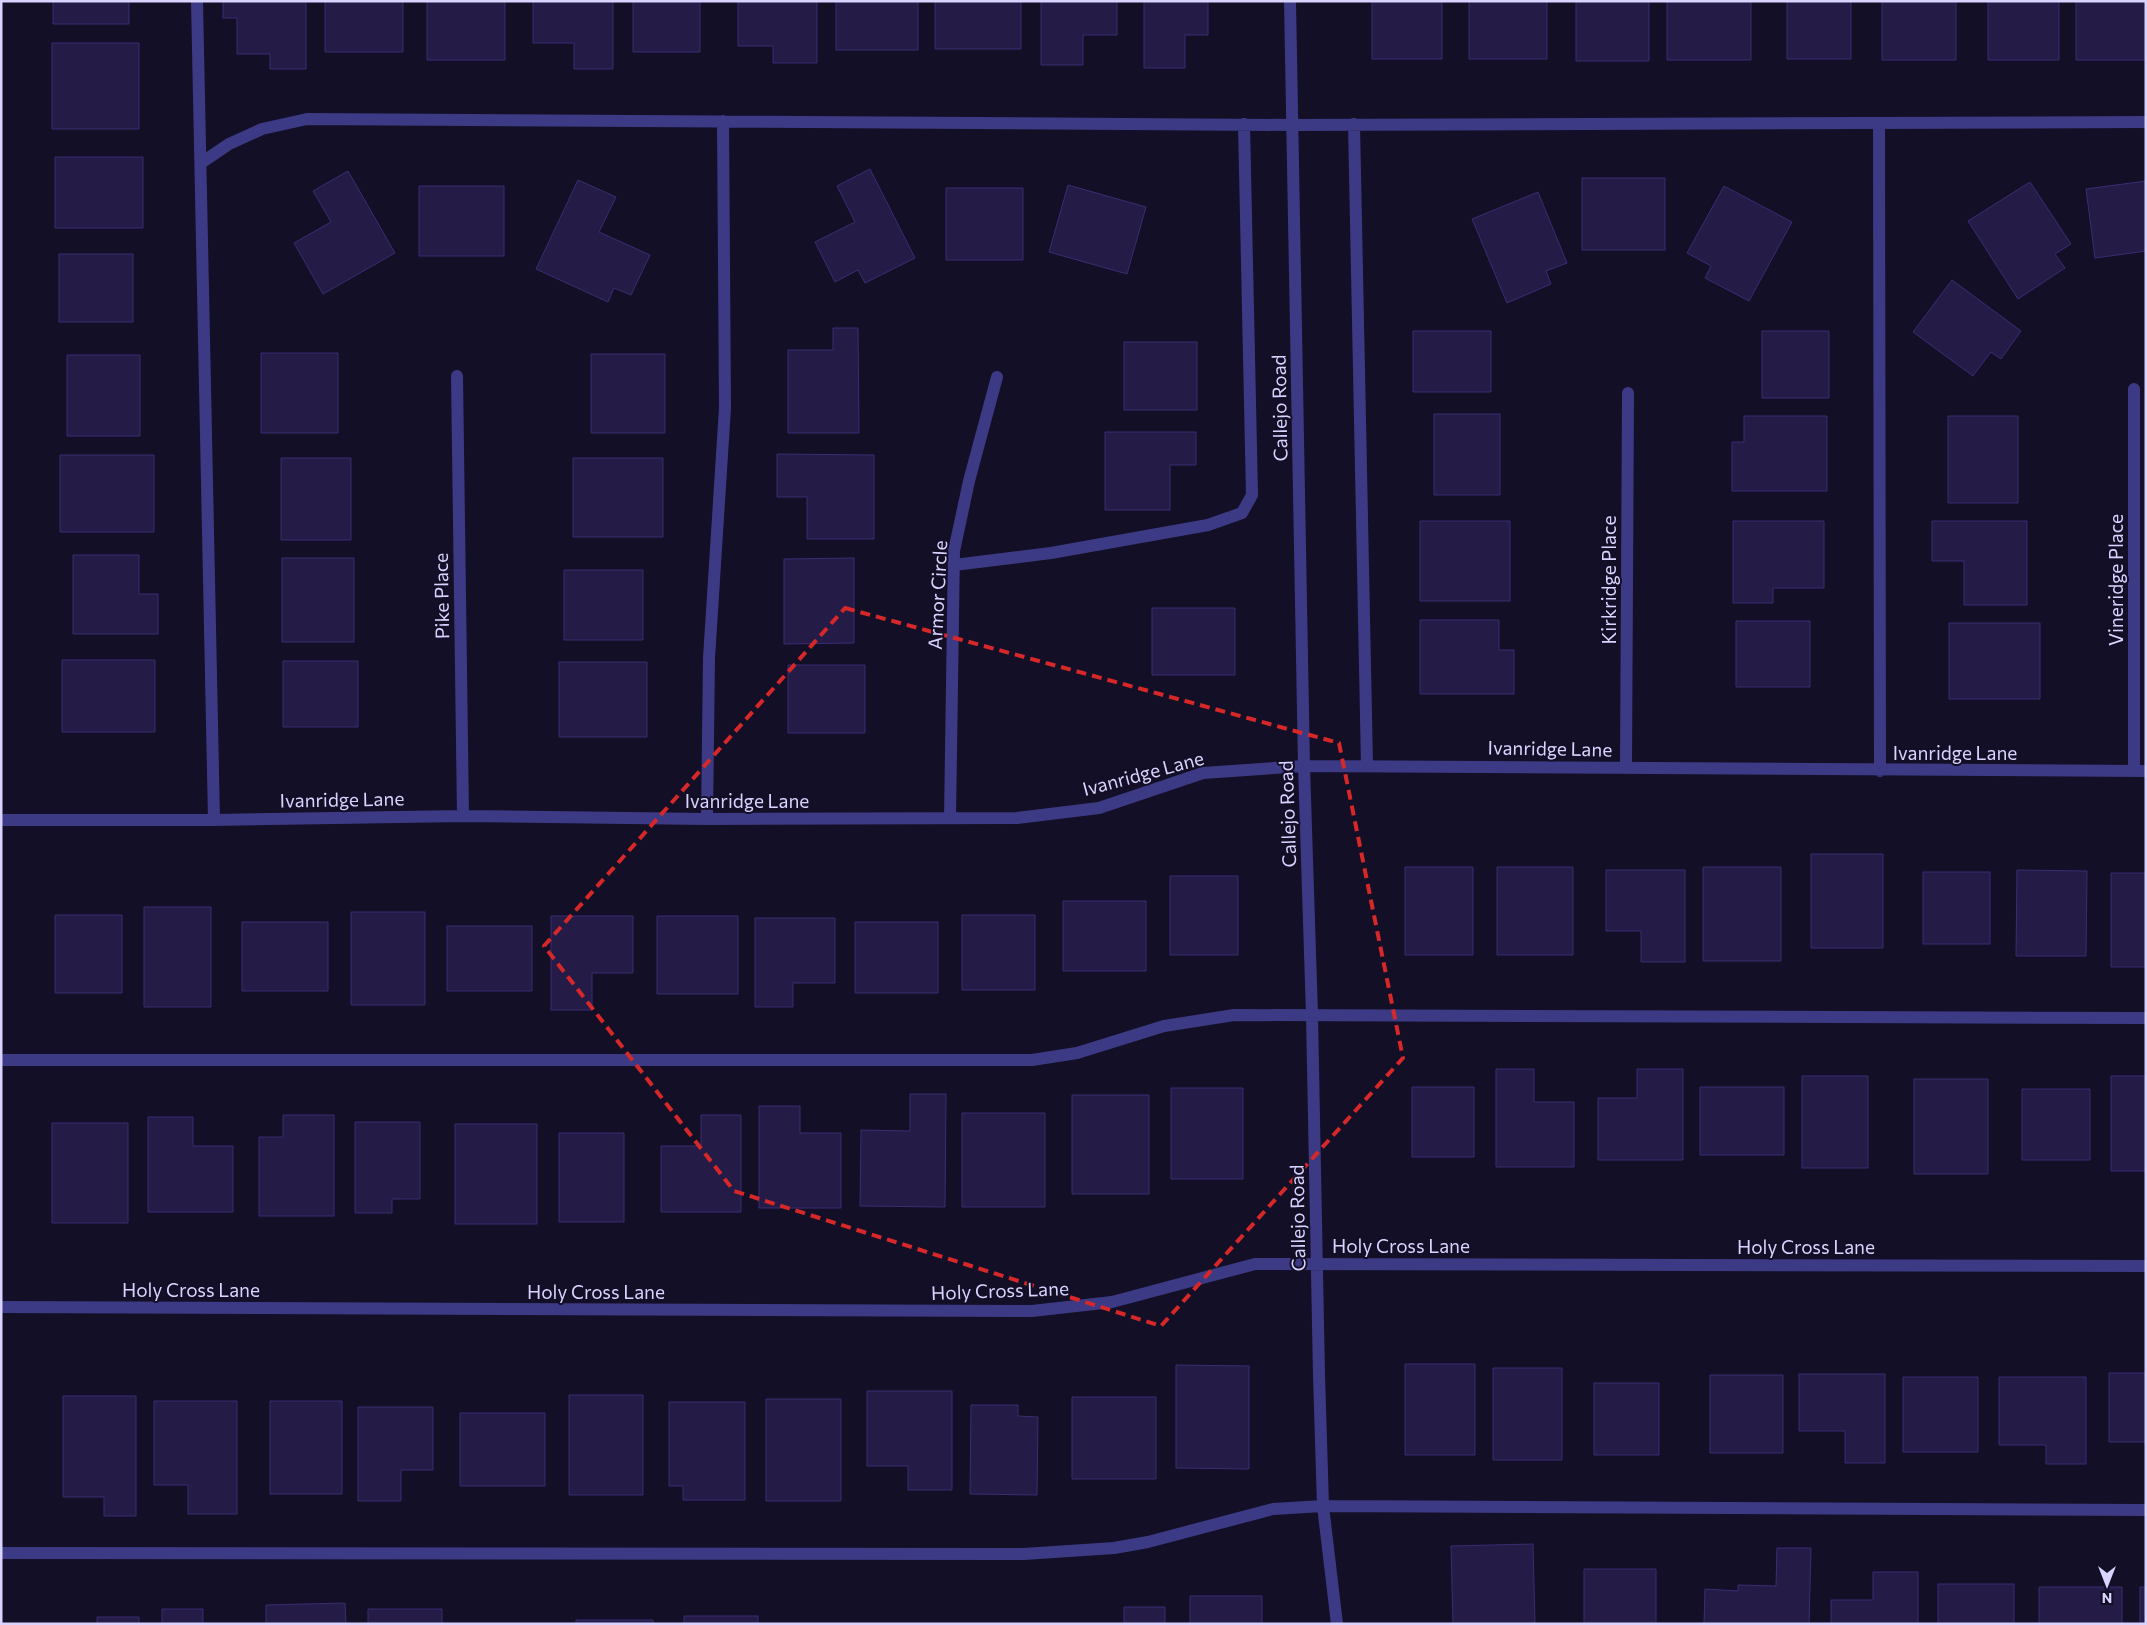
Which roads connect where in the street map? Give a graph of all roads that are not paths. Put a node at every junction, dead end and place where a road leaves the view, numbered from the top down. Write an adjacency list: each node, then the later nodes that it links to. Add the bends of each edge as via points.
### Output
1 (197, 1): 9 (street)
2 (1290, 1): 8 (street, Callejo Road)
3 (723, 121): 6 (street); 9 (street, via 307,119 262,128 229,144); 22 (street, via 725,408 709,658)
4 (2146, 122): 5 (street)
5 (1879, 123): 7 (street); 18 (street)
6 (1244, 124): 8 (street); 14 (street, via 1252,495 1242,513 1208,525 1052,553)
7 (1354, 124): 8 (street); 15 (street)
8 (1292, 125): 16 (street, Callejo Road)
9 (201, 163): 24 (street)
10 (457, 376): 20 (street, Pike Place)
11 (996, 377): 14 (street, Armor Circle, via 969,481)
12 (2134, 389): 19 (street, Vineridge Place)
13 (1628, 393): 17 (street, Kirkridge Place)
14 (954, 565): 21 (street, Armor Circle)
15 (1368, 765): 16 (street, Ivanridge Lane); 17 (street, Ivanridge Lane)
16 (1304, 766): 21 (street, Ivanridge Lane, via 1202,773 1099,808 1016,818); 25 (street, Callejo Road)
17 (1626, 768): 18 (street, Ivanridge Lane)
18 (1880, 771): 19 (street, Ivanridge Lane)
19 (2140, 771)
20 (463, 816): 22 (street, Ivanridge Lane); 24 (street, Ivanridge Lane)
21 (950, 818): 22 (street, Ivanridge Lane)
22 (707, 819)
23 (1, 820): 24 (street, Ivanridge Lane)
24 (214, 820)
25 (1312, 1015): 26 (street); 27 (street, via 1234,1015 1164,1026 1077,1053 1032,1060); 28 (street, Callejo Road)
26 (2146, 1018)
27 (1, 1060)
28 (1316, 1264): 29 (street, Holy Cross Lane); 30 (street, Holy Cross Lane, via 1255,1264 1112,1302 1032,1311); 31 (street, Callejo Road)
29 (2146, 1266)
30 (1, 1306)
31 (1323, 1506): 32 (street); 33 (street, via 1273,1509 1114,1548 1024,1554); 34 (street, Callejo Road)
32 (2146, 1510)
33 (1, 1553)
34 (1337, 1624)

